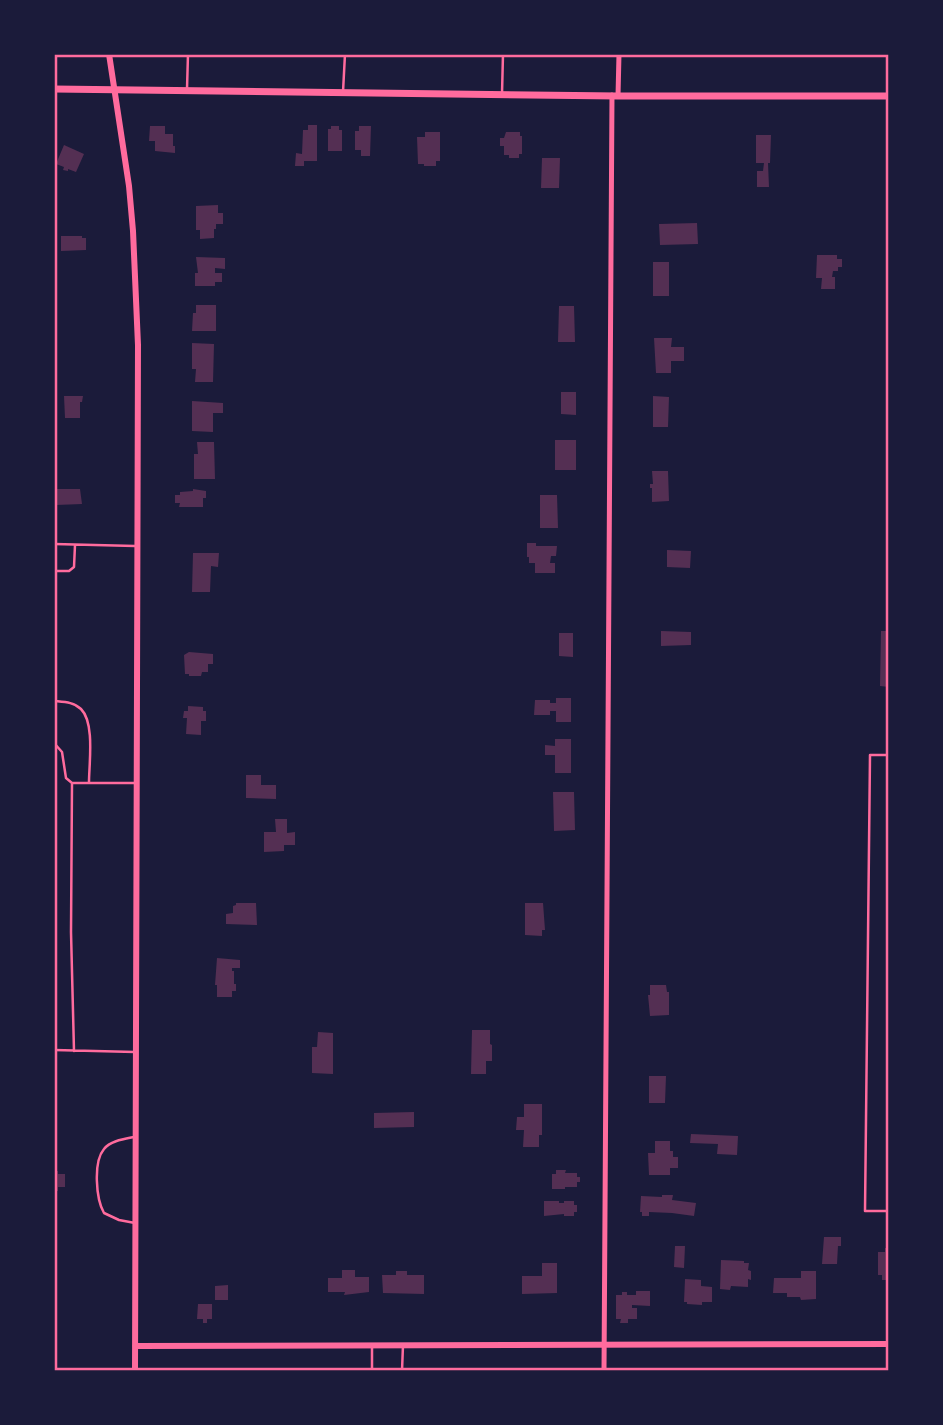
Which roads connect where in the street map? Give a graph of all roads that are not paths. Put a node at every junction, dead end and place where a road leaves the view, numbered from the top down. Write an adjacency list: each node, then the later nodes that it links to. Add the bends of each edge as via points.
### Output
1 (109, 54): 8 (street)
2 (188, 54): 9 (lane)
3 (345, 54): 10 (lane)
4 (491, 54): 5 (lane)
5 (503, 54): 11 (lane)
6 (619, 54): 12 (street)
7 (54, 89): 8 (main road)
8 (114, 90): 9 (main road); 16 (street, via 134,231)
9 (187, 91): 10 (main road)
10 (343, 92): 11 (main road)
11 (502, 94): 12 (main road)
12 (615, 95): 13 (main road); 33 (street)
13 (889, 96)
14 (54, 544): 15 (lane)
15 (75, 545): 16 (lane); 17 (lane, via 74,568)
16 (138, 547): 23 (street)
17 (54, 571)
18 (54, 701): 21 (lane, via 80,708 87,718)
19 (54, 743): 22 (lane, via 62,752 66,778)
20 (889, 755): 28 (lane, via 870,755 865,1211)
21 (89, 782): 22 (lane); 23 (lane)
22 (72, 783): 25 (lane)
23 (137, 783): 26 (street)
24 (54, 1051): 25 (lane)
25 (74, 1051): 26 (lane)
26 (136, 1052): 27 (street)
27 (136, 1137): 29 (street); 29 (lane, via 118,1140 104,1149 97,1177 104,1213)
28 (889, 1211)
29 (135, 1223): 34 (street)
30 (889, 1344): 33 (street)
31 (372, 1345): 32 (street); 34 (street); 36 (lane)
32 (403, 1345): 33 (street); 37 (lane)
33 (604, 1345): 38 (street)
34 (135, 1346): 35 (street)
35 (135, 1371)
36 (373, 1371)
37 (402, 1371)
38 (604, 1371)

